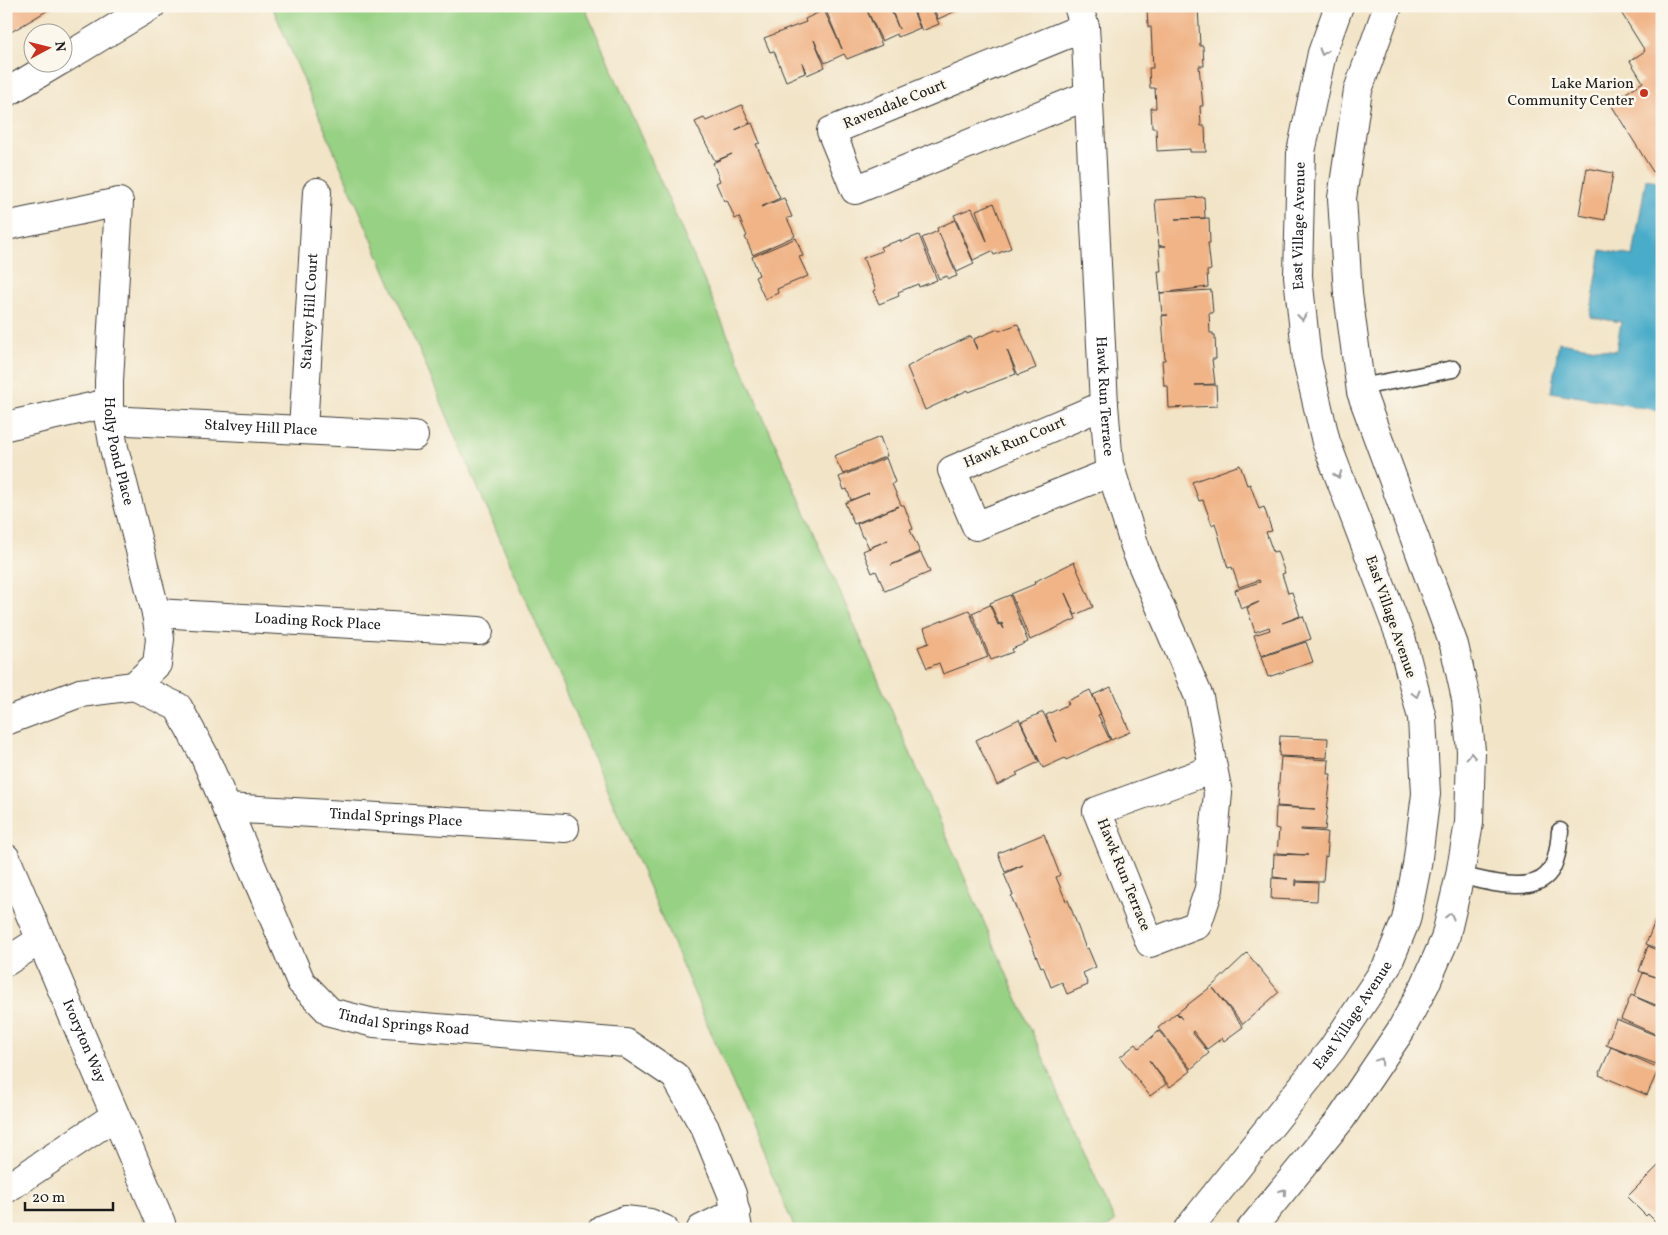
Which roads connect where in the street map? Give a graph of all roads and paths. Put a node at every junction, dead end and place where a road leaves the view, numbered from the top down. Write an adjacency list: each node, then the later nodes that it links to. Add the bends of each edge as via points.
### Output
1 (151, 6): 5 (street)
2 (1339, 6): 38 (street, East Village Avenue, one-way to 38, via 1322,54 1301,152 1298,276 1307,360 1326,442 1402,641 1422,718 1426,794 1406,920 1387,966 1332,1049)
3 (1388, 6): 12 (street, via 1358,90 1342,198 1348,294)
4 (1081, 17): 8 (street, Hawk Run Terrace); 8 (street, Ravendale Court, via 831,131 855,190)
5 (72, 54)
6 (42, 72): 7 (street)
7 (6, 94)
8 (1088, 95): 13 (street, Hawk Run Terrace)
9 (317, 192): 16 (street, Stalvey Hill Court)
10 (6, 226): 14 (street, Holly Pond Place, via 119,202)
11 (1453, 369): 12 (lane)
12 (1361, 387): 28 (street, one-way to 12, via 1469,823 1471,783 1466,699 1454,645)
13 (1104, 404): 18 (street, Hawk Run Terrace); 18 (street, Hawk Run Court, via 952,470 976,526)
14 (109, 412): 15 (street, Stalvey Hill Place); 16 (street, Stalvey Hill Place); 19 (street, Holly Pond Place, via 114,448)
15 (6, 426)
16 (303, 430): 17 (street, Stalvey Hill Place)
17 (414, 436)
18 (1112, 472): 23 (street, Hawk Run Terrace, via 1137,553 1199,697)
19 (156, 613): 20 (street, Loading Rock Place); 21 (street, Holly Pond Place, via 160,639 157,664)
20 (479, 631)
21 (134, 686): 22 (street, via 80,693); 24 (street, Tindal Springs Road, via 178,707)
22 (6, 721)
23 (1213, 770): 23 (street, Hawk Run Terrace, via 1218,793 1209,889 1197,925 1150,943 1097,810)
24 (226, 808): 25 (street, Tindal Springs Place); 33 (street, Tindal Springs Road, via 302,982 330,1012 374,1023 626,1043 675,1076 706,1130 732,1194)
25 (565, 828)
26 (1560, 831): 28 (lane, via 1558,853 1547,875 1534,883 1514,885)
27 (6, 858): 29 (street, Ivoryton Way)
28 (1460, 875): 39 (street, one-way to 28, via 1341,1119 1401,1030 1444,939)
29 (40, 940): 30 (street); 31 (street, Ivoryton Way)
30 (6, 962)
31 (115, 1116): 32 (street); 34 (street, Ivoryton Way)
32 (6, 1189)
33 (737, 1220): 37 (street)
34 (161, 1223)
35 (602, 1229): 36 (street, via 625,1220 650,1223)
36 (664, 1229)
37 (701, 1229)
38 (1188, 1229)
39 (1251, 1229)

